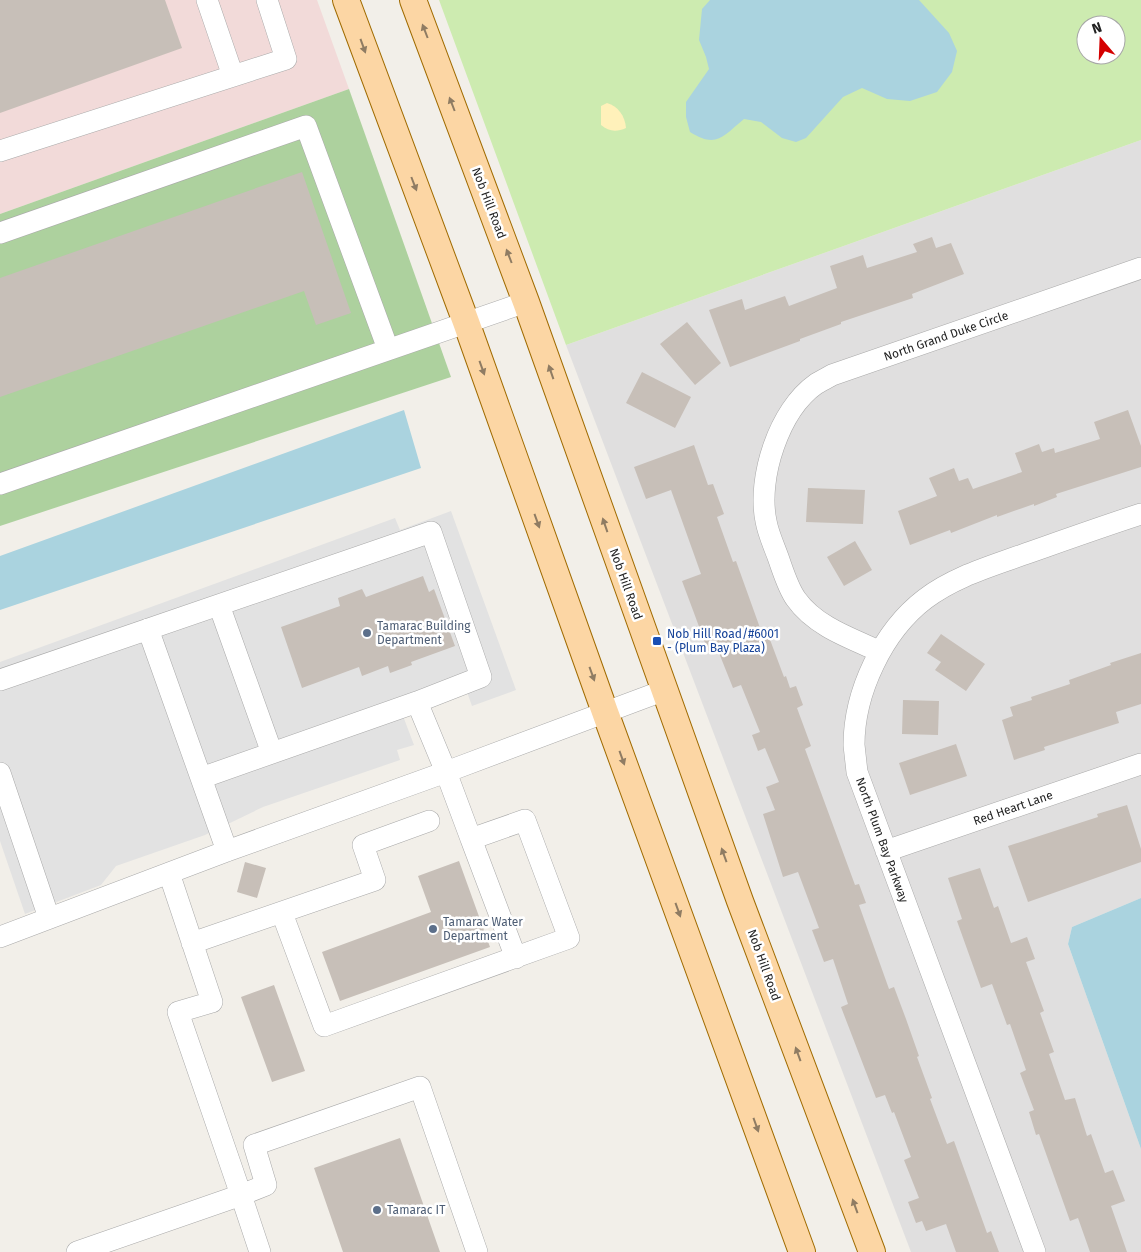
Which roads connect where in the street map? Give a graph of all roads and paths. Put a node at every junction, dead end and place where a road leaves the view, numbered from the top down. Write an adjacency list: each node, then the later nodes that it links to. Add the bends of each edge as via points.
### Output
1 (207, 0): 5 (street)
2 (266, 0): 5 (street, via 286,59)
3 (346, 0): 10 (main road, one-way to 10)
4 (413, 0): 9 (main road, Nob Hill Road, one-way to 4)
5 (233, 76): 6 (street)
6 (0, 151)
7 (0, 233): 11 (street, via 306,126)
8 (1141, 268): 16 (street, North Grand Duke Circle, via 832,375 815,384 799,400 775,438 764,493 766,521 796,599 809,614 834,630)
9 (526, 302): 10 (street); 18 (main road, Nob Hill Road, one-way to 9)
10 (466, 322): 11 (street); 20 (main road, one-way to 20)
11 (388, 349): 12 (street)
12 (0, 484)
13 (1141, 514): 16 (street, North Plum Bay Parkway, via 966,575 946,585 924,599)
14 (219, 605): 15 (street); 19 (street, via 431,532 481,677); 21 (street)
15 (148, 629): 17 (street); 25 (street)
16 (879, 652): 29 (street, North Plum Bay Parkway, via 866,682 854,744 857,772)
17 (0, 680)
18 (665, 690): 20 (street); 41 (main road, Nob Hill Road, one-way to 18)
19 (417, 702): 21 (street); 23 (street)
20 (605, 712): 23 (street); 40 (main road, one-way to 40)
21 (272, 753): 25 (street)
22 (1141, 764): 29 (street, Red Heart Lane)
23 (446, 772): 27 (street); 28 (street)
24 (0, 773): 32 (street)
25 (201, 778): 28 (street)
26 (429, 821): 31 (street, via 363,845 375,880)
27 (471, 839): 35 (street); 35 (street, via 525,820 569,938)
28 (227, 851): 30 (street)
29 (886, 852): 42 (street, North Plum Bay Parkway)
30 (169, 873): 32 (street); 34 (street)
31 (282, 912): 34 (street); 35 (street, via 324,1026)
32 (49, 918): 33 (street)
33 (0, 937)
34 (192, 943): 36 (street, via 212,1002 178,1012)
35 (516, 958)
36 (241, 1195): 37 (street); 38 (street); 39 (street, via 266,1185 254,1144 420,1087)
37 (77, 1252)
38 (260, 1252)
39 (477, 1252)
40 (802, 1252)
41 (872, 1252)
42 (1035, 1252)

